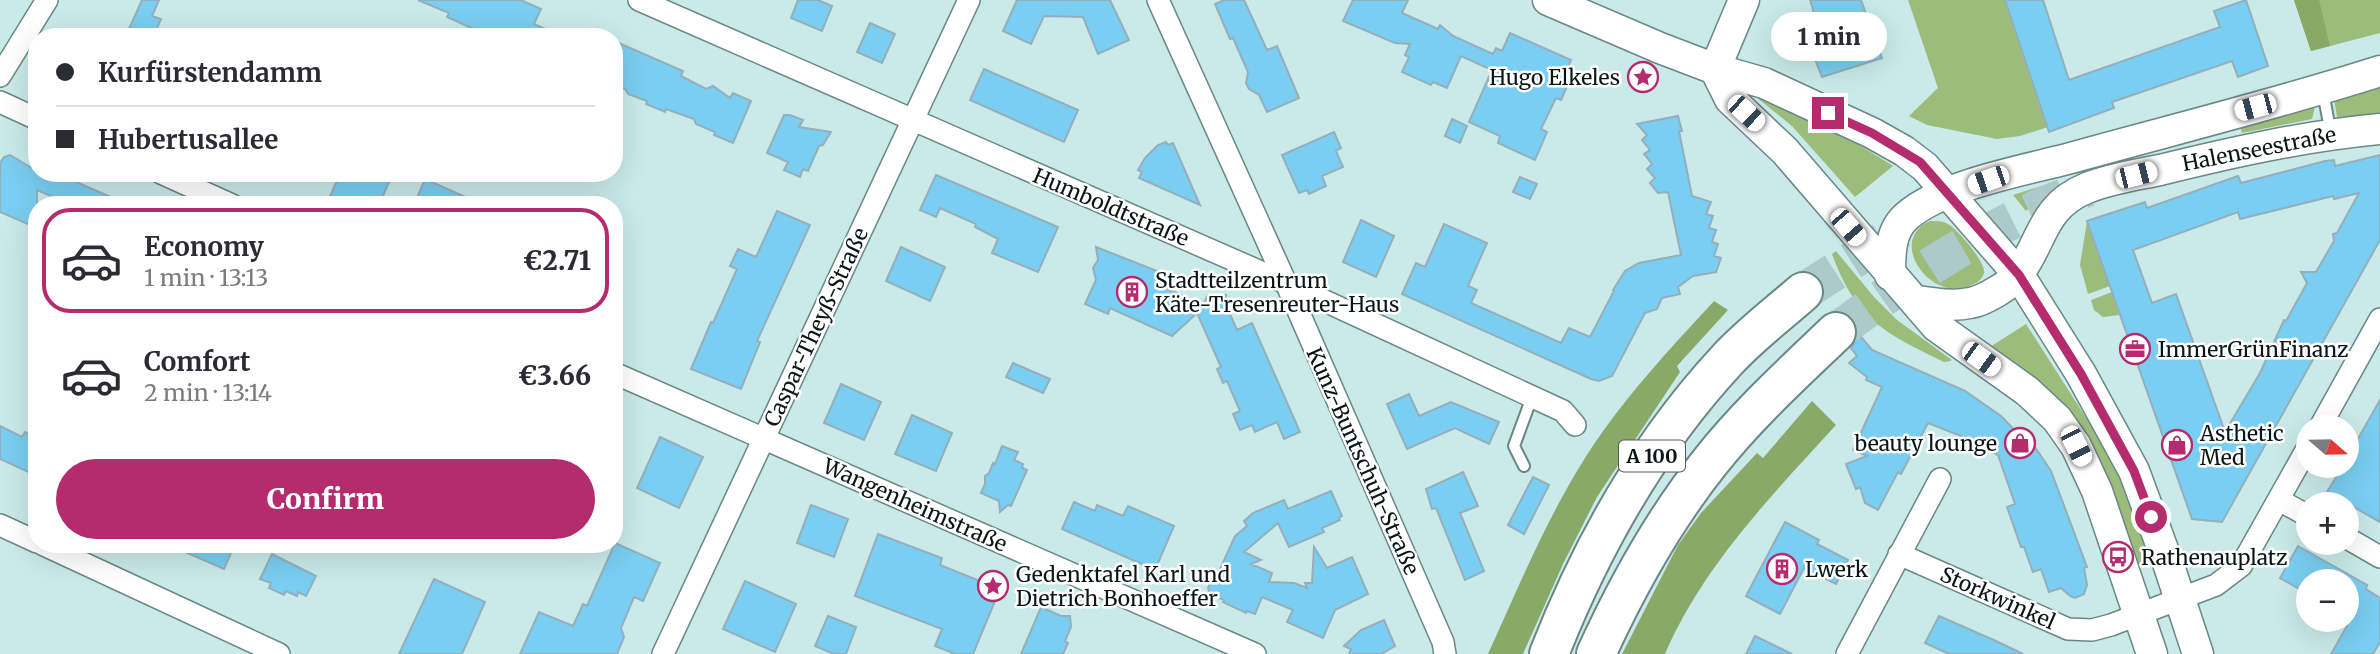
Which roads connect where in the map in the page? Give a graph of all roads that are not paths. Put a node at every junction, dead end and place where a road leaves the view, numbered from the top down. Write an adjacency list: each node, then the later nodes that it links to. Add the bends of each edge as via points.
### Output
1 (47, 0): 7 (street)
2 (639, 0): 15 (street, Humboldtstraße)
3 (969, 0): 15 (street, Caspar-Theyß-Straße)
4 (1158, 0): 23 (street, Kunz-Buntschuh-Straße)
5 (1548, 0): 9 (main road)
6 (1744, 0): 9 (main road)
7 (30, 28)
8 (28, 31): 11 (street)
9 (1715, 69): 19 (main road, via 1764,83 1872,133 1920,162); 21 (main road, via 1730,99 1785,151)
10 (2380, 71): 12 (main road, Halenseestraße)
11 (0, 76)
12 (2322, 89): 17 (lane); 19 (main road, Halenseestraße)
13 (0, 102): 14 (street)
14 (28, 115)
15 (913, 121): 23 (street, Humboldtstraße); 32 (street, Caspar-Theyß-Straße)
16 (2380, 129): 17 (main road, Halenseestraße)
17 (2331, 134): 22 (main road, Halenseestraße, via 2235,151 2087,187 2056,209)
18 (180, 182): 20 (street)
19 (1950, 194): 21 (main road, via 1927,202 1895,231); 22 (main road)
20 (212, 196)
21 (1890, 275): 25 (main road)
22 (2019, 275): 25 (main road, via 1972,303); 44 (main road, via 2134,471)
23 (1286, 283): 29 (street, Humboldtstraße); 49 (street, Kunz-Buntschuh-Straße)
24 (1803, 292): 50 (highway, A 100, via 1728,358 1672,426 1611,523)
25 (1916, 301): 45 (main road, via 1936,327 2026,391 2057,419 2097,491)
26 (2380, 319): 30 (street)
27 (1836, 332): 51 (highway, A 100, via 1710,461 1669,517)
28 (623, 377): 32 (street, Wangenheimstraße)
29 (1532, 397): 31 (street, Humboldtstraße, via 1563,411); 33 (lane, via 1514,446)
30 (2326, 415)
31 (1575, 425)
32 (763, 439): 47 (street, Caspar-Theyß-Straße); 48 (street, Wangenheimstraße)
33 (1524, 466)
34 (2296, 469): 36 (street, Storkwinkel)
35 (1940, 479): 42 (street)
36 (2279, 499): 37 (street); 44 (street, Storkwinkel, via 2241,566 2216,585)
37 (2296, 509)
38 (0, 525): 39 (street)
39 (28, 538)
40 (2359, 545): 43 (street)
41 (61, 553): 46 (street)
42 (1899, 554): 45 (street, Storkwinkel, via 2068,629 2092,630); 52 (street)
43 (2380, 557)
44 (2180, 598): 45 (street, Storkwinkel); 54 (main road)
45 (2138, 615): 53 (main road)
46 (279, 654)
47 (663, 654)
48 (1255, 654)
49 (1445, 654)
50 (1549, 654)
51 (1596, 654)
52 (1847, 654)
53 (2152, 654)
54 (2198, 654)

